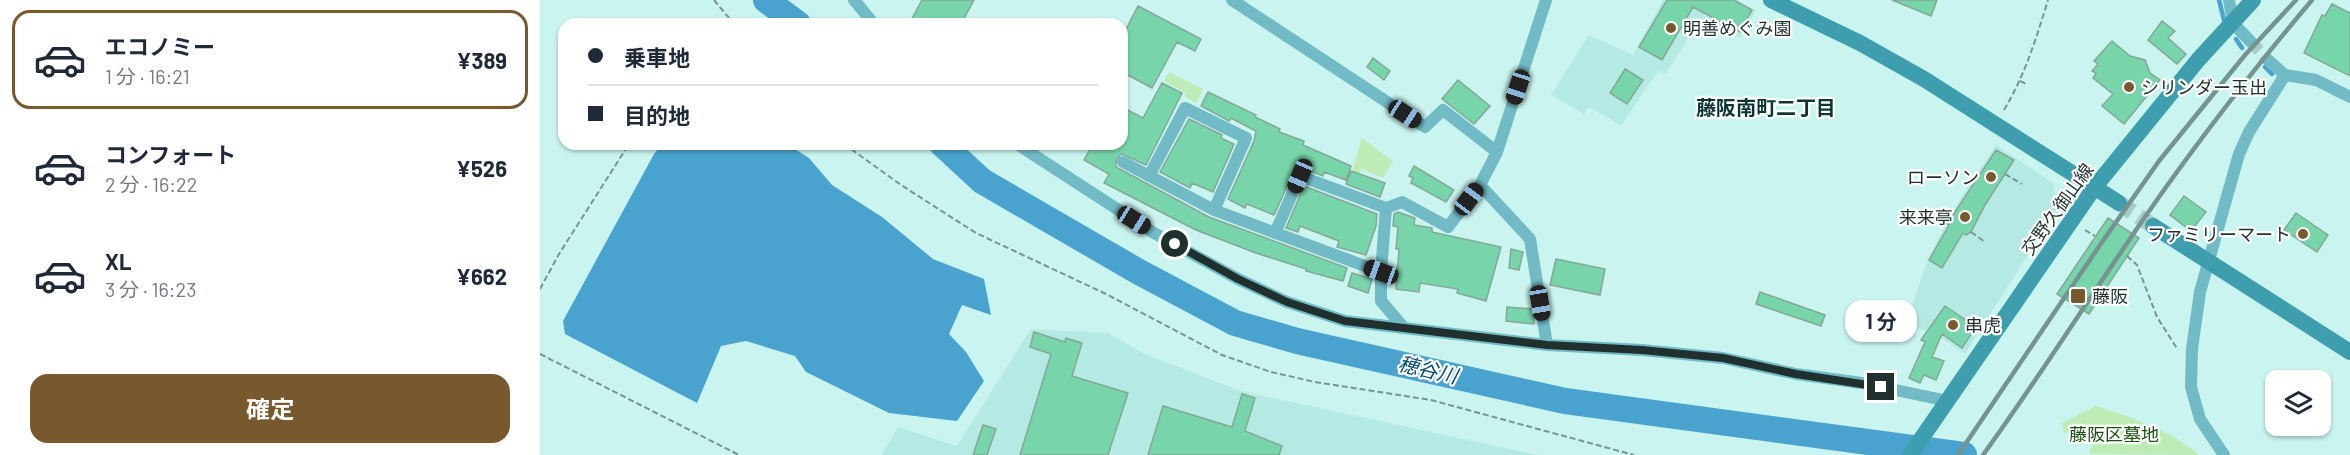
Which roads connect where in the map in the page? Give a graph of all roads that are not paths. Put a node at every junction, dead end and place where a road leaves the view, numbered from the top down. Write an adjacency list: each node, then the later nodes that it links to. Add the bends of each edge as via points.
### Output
1 (854, 0): 7 (street)
2 (1232, 0): 14 (street, via 1425,127 1443,110)
3 (1546, 0): 14 (street)
4 (1771, 0): 18 (street, via 1906,69)
5 (2229, 0): 8 (street)
6 (2253, 0): 8 (street, 交野久御山線)
7 (869, 18)
8 (2233, 23): 9 (street); 18 (street, 交野久御山線)
9 (2251, 42)
10 (2268, 60): 11 (street)
11 (2285, 75): 12 (street, via 2316,80); 24 (street, via 2239,154)
12 (2350, 97)
13 (1026, 150): 26 (street, via 1154,232 1277,298 1345,321)
14 (1497, 152): 17 (street)
15 (1123, 162): 16 (street)
16 (1149, 176): 21 (street); 21 (street, via 1185,108 1246,138)
17 (1480, 185): 20 (street, via 1448,228 1402,202); 27 (street, via 1530,239)
18 (2094, 188): 19 (street); 29 (street, 交野久御山線)
19 (2119, 203)
20 (1386, 208): 23 (street, via 1300,176); 25 (street)
21 (1214, 210): 23 (street)
22 (2153, 226): 24 (street)
23 (1275, 233): 25 (street)
24 (2208, 262): 28 (street); 31 (street, via 2192,349 2191,387 2200,419)
25 (1381, 272): 26 (street, via 1381,301)
26 (1404, 328): 27 (street)
27 (1547, 345): 29 (street, via 1723,358)
28 (2350, 352)
29 (1948, 401): 30 (street, 交野久御山線)
30 (1910, 455)
31 (2224, 455)

